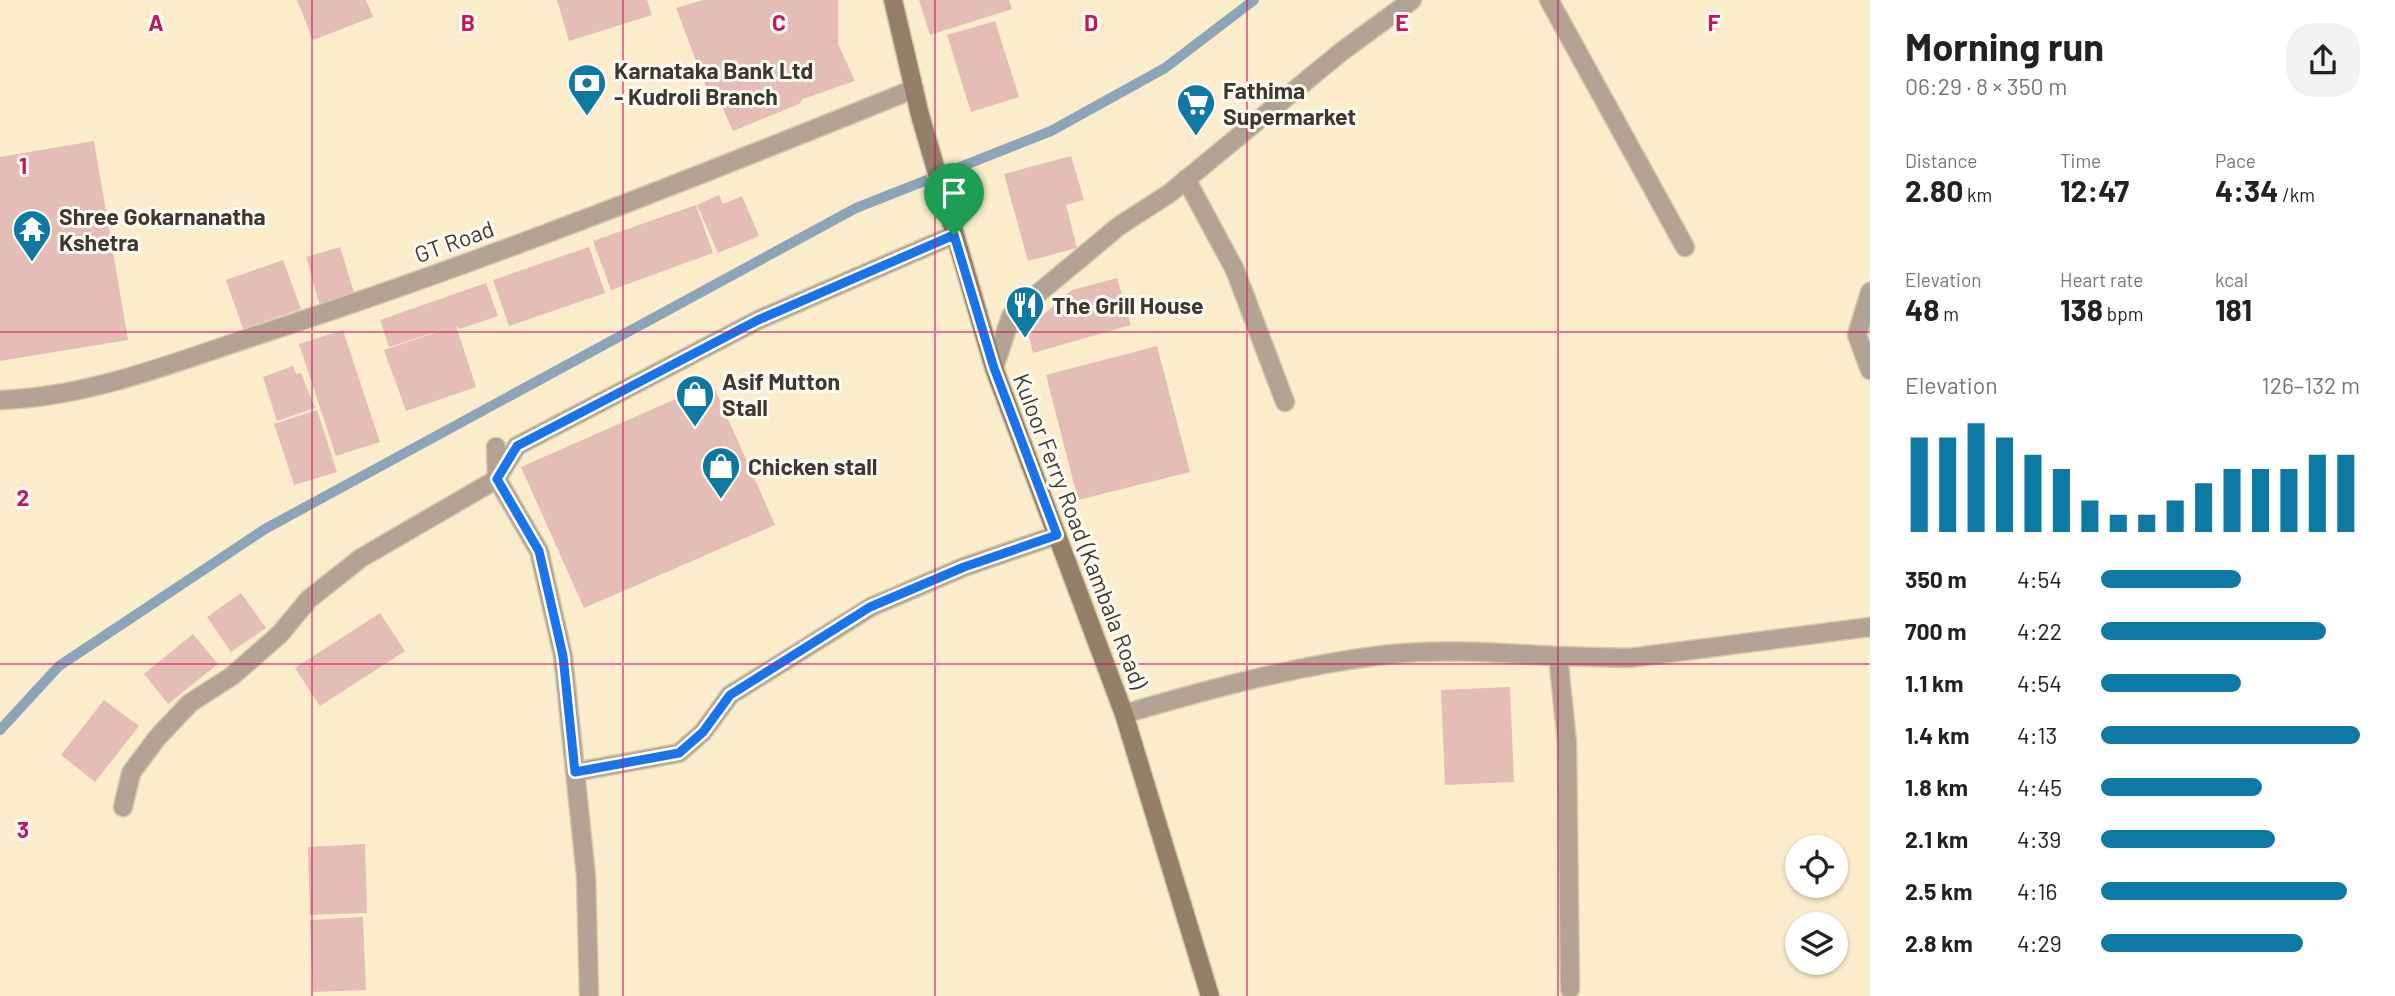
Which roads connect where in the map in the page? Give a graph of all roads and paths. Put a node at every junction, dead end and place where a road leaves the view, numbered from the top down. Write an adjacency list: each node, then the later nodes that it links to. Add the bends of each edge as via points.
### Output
1 (893, 0): 4 (main road, Kuloor Ferry Road (Kambala Road))
2 (1412, 0): 5 (street)
3 (1549, 0): 7 (street)
4 (914, 89): 6 (main road, Kuloor Ferry Road (Kambala Road)); 11 (street, GT Road, via 683,182 371,298 134,375 41,398)
5 (1186, 178): 9 (street, via 1119,226 1011,316); 12 (street, via 1235,270)
6 (954, 235): 9 (main road, Kuloor Ferry Road (Kambala Road)); 14 (street, via 758,320 574,415 517,446)
7 (1685, 247)
8 (1870, 292): 10 (street, via 1857,335)
9 (994, 368): 15 (main road, Kuloor Ferry Road (Kambala Road))
10 (1870, 370)
11 (0, 400)
12 (1284, 402)
13 (496, 447): 14 (street)
14 (497, 479): 19 (street, via 539,551 563,656); 20 (street, via 351,565 309,599 280,634 232,676 190,703 131,773)
15 (1057, 535): 18 (main road, Kuloor Ferry Road (Kambala Road)); 19 (street, via 964,567 870,607 730,695 703,732 679,753)
16 (1870, 627): 17 (street, via 1629,658)
17 (1558, 656): 18 (street, via 1453,651 1383,655 1233,682); 21 (street, via 1567,741)
18 (1124, 714): 23 (main road, Kuloor Ferry Road (Kambala Road))
19 (575, 772): 22 (street, via 586,876)
20 (123, 807)
21 (1570, 989)
22 (589, 996)
23 (1210, 996)

